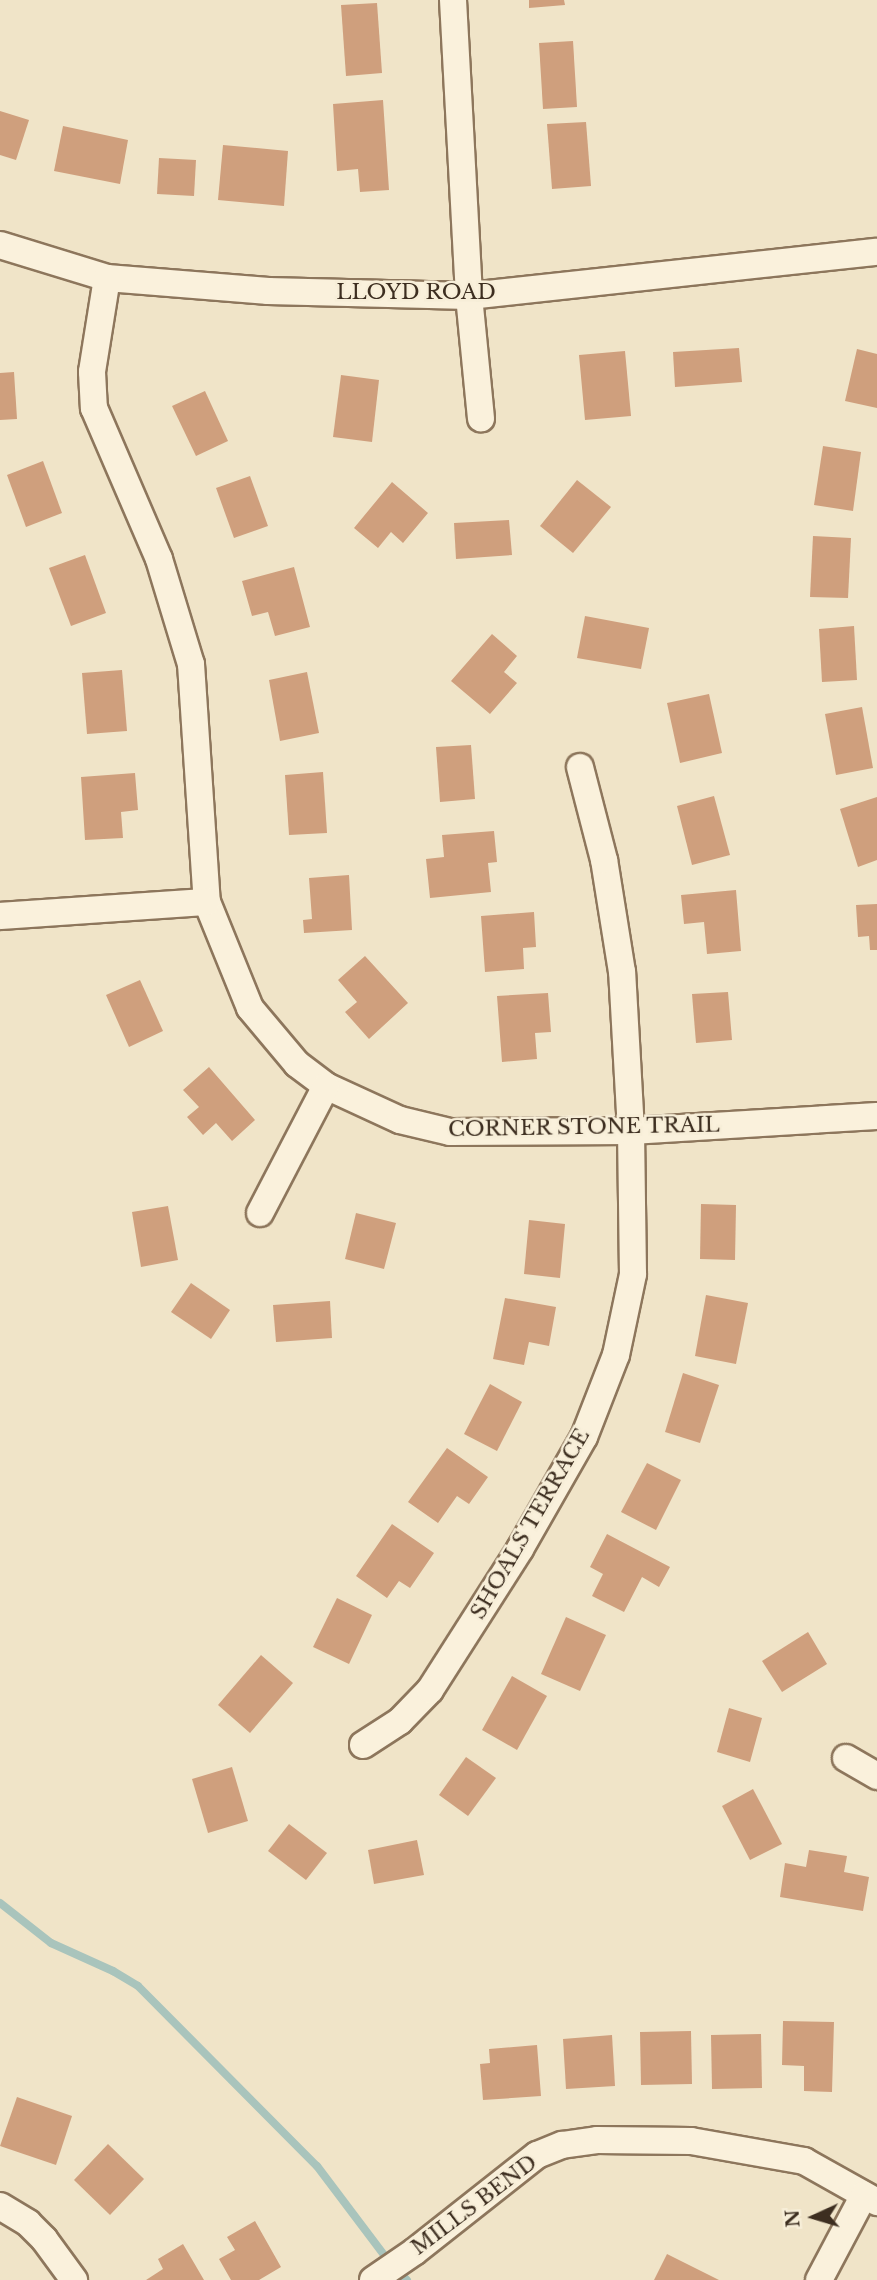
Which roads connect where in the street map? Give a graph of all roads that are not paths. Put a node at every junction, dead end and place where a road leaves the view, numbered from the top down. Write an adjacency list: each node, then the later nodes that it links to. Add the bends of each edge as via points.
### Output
1 (453, 0): 5 (street)
2 (0, 246): 4 (street, LLOYD ROAD)
3 (877, 252): 5 (street, LLOYD ROAD)
4 (107, 278): 5 (street, LLOYD ROAD, via 268,291); 8 (street, CORNER STONE TRAIL, via 92,372 94,408 159,559 191,664)
5 (470, 296): 6 (street)
6 (481, 418)
7 (580, 767): 12 (street, SHOALS TERRACE, via 604,860 622,972)
8 (207, 902): 9 (street); 10 (street, CORNER STONE TRAIL, via 250,1008 297,1064)
9 (0, 916)
10 (326, 1086): 12 (street, CORNER STONE TRAIL, via 400,1120 450,1132); 13 (street)
11 (877, 1116): 12 (street, CORNER STONE TRAIL)
12 (631, 1130): 14 (street, SHOALS TERRACE, via 632,1274 616,1355 583,1437 520,1549 430,1690 400,1721)
13 (260, 1213)
14 (363, 1745)
15 (846, 1758): 16 (street)
16 (877, 1776)
17 (871, 2199): 20 (street, MILLS BEND, via 804,2161 755,2150 691,2141 597,2140 562,2145 506,2176); 21 (street)
18 (0, 2206): 19 (street, via 28,2223)
19 (74, 2280)
20 (373, 2280)
21 (819, 2280)

